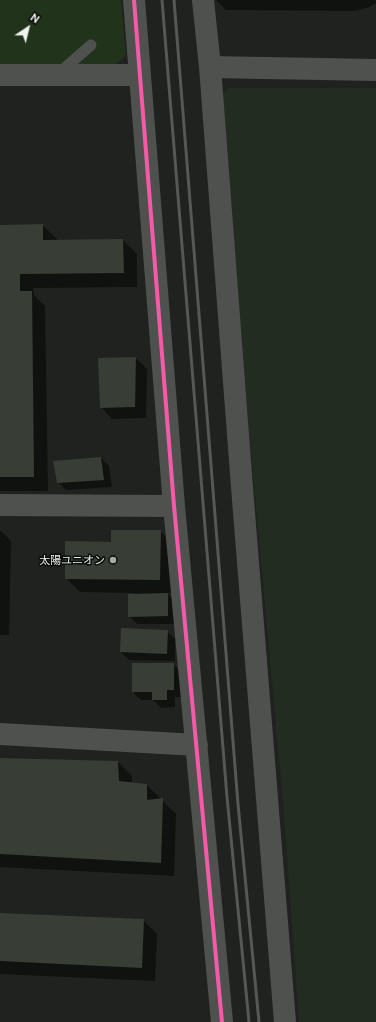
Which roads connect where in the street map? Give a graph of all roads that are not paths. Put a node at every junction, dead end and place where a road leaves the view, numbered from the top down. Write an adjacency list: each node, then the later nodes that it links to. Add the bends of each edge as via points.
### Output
1 (134, 0): 8 (street)
2 (203, 0): 4 (street)
3 (91, 45): 6 (lane)
4 (210, 68): 5 (street); 14 (street)
5 (376, 70)
6 (57, 74): 7 (street); 8 (street)
7 (0, 75)
8 (140, 75): 10 (street)
9 (0, 506): 10 (street)
10 (174, 506): 12 (street)
11 (0, 734): 12 (street)
12 (197, 745): 13 (street)
13 (222, 1022)
14 (285, 1022)

